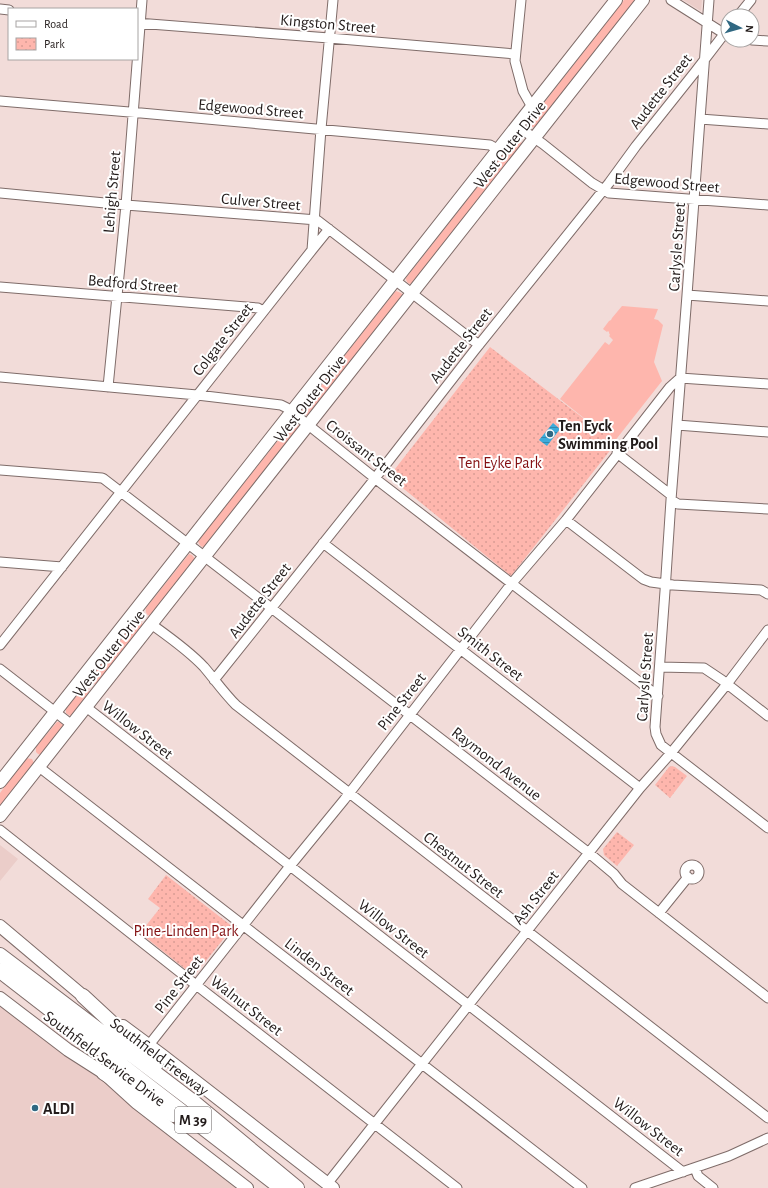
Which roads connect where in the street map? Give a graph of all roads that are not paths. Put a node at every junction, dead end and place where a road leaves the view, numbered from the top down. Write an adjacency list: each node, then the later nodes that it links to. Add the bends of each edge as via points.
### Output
1 (142, 0): 10 (street, Lehigh Street)
2 (333, 0): 14 (street)
3 (521, 0): 16 (street)
4 (616, 0): 20 (main road, West Outer Drive)
5 (643, 0): 26 (main road, West Outer Drive)
6 (671, 0): 11 (street)
7 (710, 0): 11 (street, Carlysle Street)
8 (751, 0): 9 (street)
9 (744, 8)
10 (139, 23): 13 (street, Lehigh Street); 14 (street, Kingston Street)
11 (708, 24): 12 (street); 18 (street, Carlysle Street)
12 (720, 30)
13 (138, 38)
14 (329, 38): 16 (street, Kingston Street); 25 (street)
15 (720, 41): 18 (street, Audette Street)
16 (516, 54): 20 (street, via 515,61 523,92)
17 (137, 60): 21 (street, Lehigh Street)
18 (704, 60): 22 (street, Carlysle Street); 28 (street, Audette Street)
19 (0, 101): 21 (street, Edgewood Street)
20 (532, 107): 24 (main road, West Outer Drive)
21 (133, 112): 25 (street, Edgewood Street); 31 (street, Lehigh Street)
22 (700, 119): 23 (street); 30 (street, Carlysle Street)
23 (768, 124)
24 (518, 126): 26 (street, Edgewood Street); 27 (main road, West Outer Drive)
25 (321, 130): 27 (street, Edgewood Street, via 490,145); 33 (street)
26 (535, 138): 28 (street, Edgewood Street); 38 (main road, West Outer Drive)
27 (499, 150): 36 (main road, West Outer Drive)
28 (603, 190): 30 (street, Edgewood Street, via 615,194); 43 (street, Audette Street)
29 (0, 193): 31 (street, Culver Street)
30 (694, 200): 32 (street, Edgewood Street); 39 (street, Carlysle Street)
31 (126, 205): 33 (street, Culver Street); 40 (street, Lehigh Street)
32 (768, 205)
33 (314, 220): 34 (street, Culver Street); 35 (street)
34 (329, 229): 35 (street, Colgate Street); 36 (street, Culver Street)
35 (312, 250): 42 (street, Colgate Street)
36 (396, 281): 38 (street, Culver Street); 49 (main road, West Outer Drive)
37 (0, 286): 40 (street, Bedford Street)
38 (412, 293): 43 (street, Culver Street); 51 (main road, West Outer Drive)
39 (688, 295): 41 (street); 45 (street, Carlysle Street)
40 (116, 296): 42 (street, Bedford Street, via 258,308); 47 (street, Lehigh Street)
41 (768, 301)
42 (263, 311): 48 (street, Colgate Street)
43 (479, 345): 55 (street, Audette Street)
44 (0, 377): 47 (street, Croissant Street)
45 (680, 378): 46 (street); 50 (street, Carlysle Street); 53 (street, Pine Street, via 670,386)
46 (768, 384)
47 (108, 387): 48 (street, Croissant Street)
48 (197, 395): 49 (street, Croissant Street, via 281,405); 56 (street, Colgate Street)
49 (292, 411): 51 (street, Croissant Street); 61 (main road, West Outer Drive)
50 (677, 424): 52 (street); 57 (street, Carlysle Street)
51 (308, 425): 55 (street, Croissant Street); 62 (main road, West Outer Drive)
52 (768, 432)
53 (617, 453): 57 (street); 59 (street, Pine Street)
54 (0, 470): 56 (street, via 102,478)
55 (375, 477): 60 (street, Audette Street); 65 (street, Croissant Street)
56 (121, 491): 61 (street, Raymond Avenue); 64 (street, Colgate Street)
57 (671, 497): 58 (street, via 678,504); 66 (street, Carlysle Street)
58 (768, 509)
59 (566, 520): 65 (street, Pine Street); 66 (street, via 643,579)
60 (323, 542): 68 (street, Audette Street); 73 (street, Smith Street)
61 (188, 543): 62 (street, Raymond Avenue); 69 (main road, West Outer Drive)
62 (204, 556): 68 (street, Raymond Avenue); 70 (main road, West Outer Drive)
63 (0, 562): 64 (street)
64 (62, 567): 72 (street, Colgate Street)
65 (512, 583): 73 (street, Pine Street); 80 (street, Croissant Street)
66 (666, 584): 67 (street, via 761,590); 74 (street, Carlysle Street)
67 (768, 594)
68 (272, 608): 77 (street, Audette Street); 83 (street, Raymond Avenue)
69 (135, 611): 70 (main road); 76 (main road, West Outer Drive)
70 (152, 624): 77 (street, Chestnut Street, via 192,655); 79 (main road, West Outer Drive)
71 (768, 630): 78 (street, Ash Street)
72 (0, 645)
73 (461, 649): 83 (street, Pine Street); 89 (street, Smith Street)
74 (660, 667): 78 (street, via 704,668); 80 (street, Carlysle Street)
75 (0, 669): 82 (street)
76 (81, 679): 79 (main road); 82 (main road, West Outer Drive)
77 (214, 680): 90 (street, Chestnut Street, via 236,705)
78 (727, 684): 84 (street); 86 (street, Ash Street)
79 (97, 693): 81 (main road, West Outer Drive)
80 (658, 696): 86 (street, Carlysle Street, via 656,734 661,745)
81 (86, 707): 85 (main road, West Outer Drive); 95 (street, Willow Street)
82 (56, 712): 85 (street); 88 (main road, West Outer Drive)
83 (409, 714): 90 (street, Pine Street); 94 (street, Raymond Avenue)
84 (768, 716)
85 (72, 725): 87 (main road, West Outer Drive)
86 (671, 753): 89 (street, Ash Street); 92 (street, Carlysle Street)
87 (39, 767): 91 (main road, West Outer Drive); 98 (street, Linden Street)
88 (0, 782)
89 (640, 788): 94 (street, Ash Street)
90 (349, 793): 95 (street, Pine Street); 100 (street, Chestnut Street)
91 (0, 816)
92 (768, 828)
93 (0, 830): 103 (street, Walnut Street)
94 (589, 853): 97 (street, Raymond Avenue, via 622,884); 100 (street, Ash Street)
95 (290, 866): 98 (street, Pine Street); 107 (street, Willow Street)
96 (685, 881): 97 (street)
97 (659, 913): 106 (street, Raymond Avenue)
98 (243, 925): 103 (street, Pine Street); 109 (street, Linden Street)
99 (0, 926): 104 (main road)
100 (527, 931): 107 (street, Ash Street); 112 (street, Chestnut Street)
101 (0, 954): 111 (highway, Southfield Freeway / M 39)
102 (0, 971): 119 (highway, Southfield Freeway / M 39)
103 (196, 985): 108 (street, Pine Street); 113 (street, Walnut Street)
104 (83, 996): 108 (main road); 111 (highway, via 167,1074)
105 (0, 998): 110 (main road, Southfield Service Drive, via 68,1050)
106 (768, 998)
107 (469, 1005): 109 (street, Ash Street); 116 (street, Willow Street)
108 (149, 1045): 117 (main road)
109 (422, 1064): 113 (street, Ash Street); 122 (street, Linden Street)
110 (104, 1073): 118 (main road, Southfield Service Drive, via 138,1103); 119 (highway, via 163,1108 233,1160)
111 (191, 1100): 120 (highway, Southfield Freeway / M 39)
112 (768, 1118)
113 (375, 1124): 117 (street, Ash Street); 121 (street, Walnut Street)
114 (768, 1138): 115 (street)
115 (695, 1168): 116 (street); 124 (street, via 698,1176)
116 (683, 1172): 123 (street)
117 (330, 1186)
118 (247, 1188)
119 (280, 1188)
120 (297, 1188)
121 (457, 1188)
122 (582, 1188)
123 (635, 1188)
124 (713, 1188)

